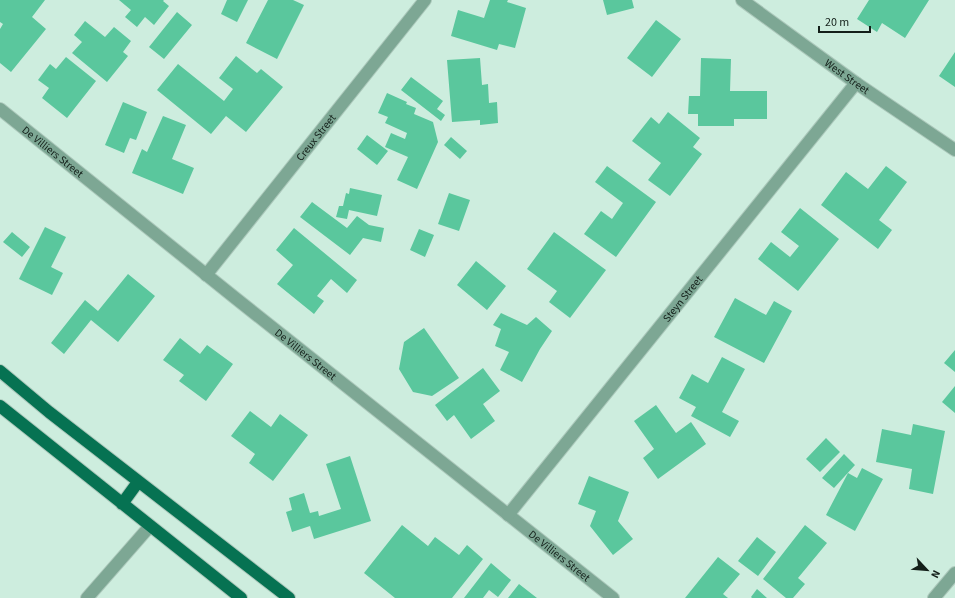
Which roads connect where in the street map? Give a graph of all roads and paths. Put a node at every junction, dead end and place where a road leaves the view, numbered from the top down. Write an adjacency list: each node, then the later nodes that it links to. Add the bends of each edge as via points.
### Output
1 (426, 0): 6 (street, Creux Street)
2 (742, 0): 3 (street, West Street)
3 (856, 83): 5 (street, West Street); 11 (street, Steyn Street)
4 (0, 109): 6 (street, De Villiers Street)
5 (955, 150)
6 (206, 275): 11 (street, De Villiers Street)
7 (0, 371): 9 (main road)
8 (0, 406): 10 (main road)
9 (138, 482): 10 (main road); 16 (main road)
10 (122, 504): 12 (main road)
11 (508, 515): 17 (street, De Villiers Street)
12 (150, 526): 14 (street); 15 (main road)
13 (955, 573): 18 (street)
14 (87, 598)
15 (242, 598)
16 (289, 598)
17 (613, 598)
18 (934, 598)

